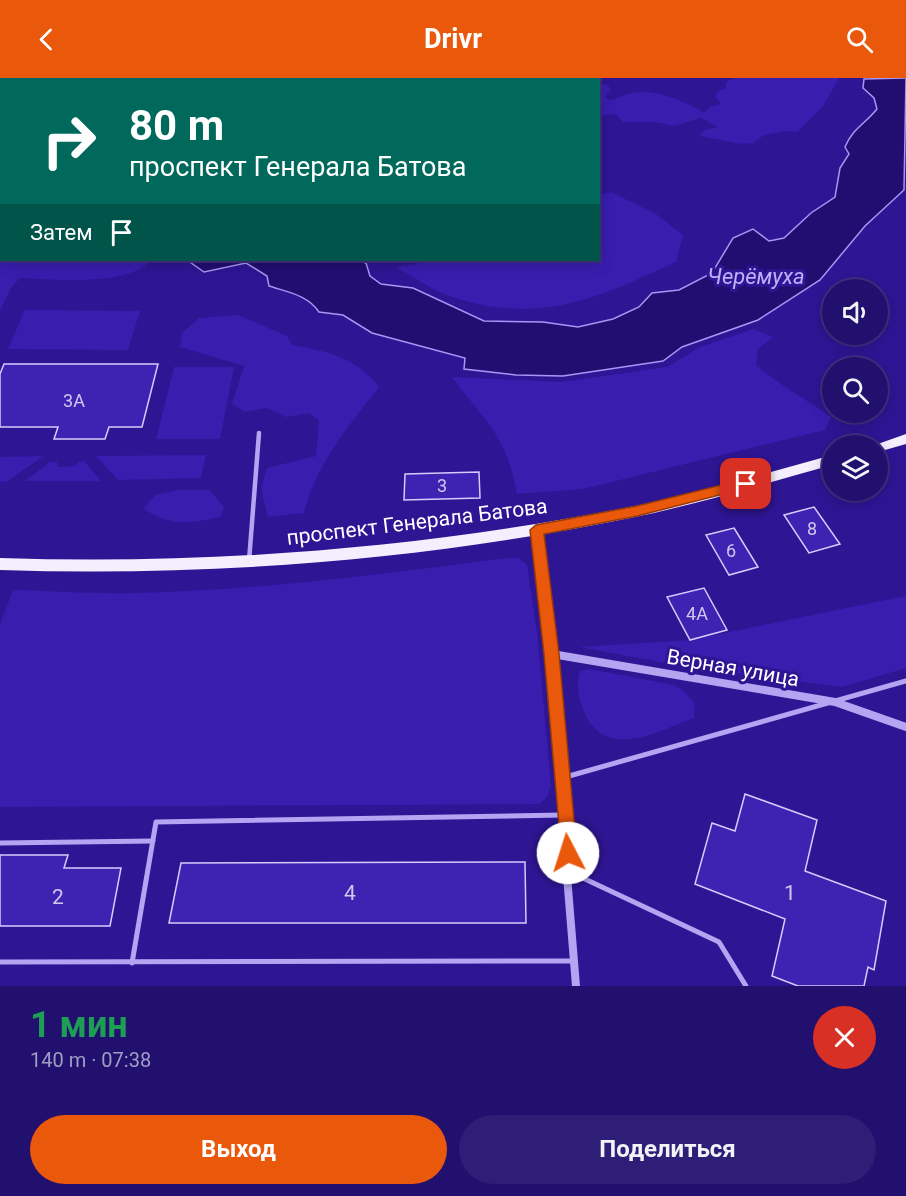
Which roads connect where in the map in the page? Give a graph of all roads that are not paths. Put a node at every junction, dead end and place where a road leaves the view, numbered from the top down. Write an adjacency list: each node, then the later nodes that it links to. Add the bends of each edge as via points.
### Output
1 (259, 433): 7 (lane)
2 (906, 439): 3 (main road)
3 (888, 444)
4 (822, 462): 5 (main road, проспект Генерала Батова, via 648,508)
5 (536, 530): 7 (main road, проспект Генерала Батова); 8 (street)
6 (0, 564): 7 (main road, проспект Генерала Батова, via 123,568)
7 (248, 564)
8 (552, 654): 10 (street, Верная улица); 12 (street)
9 (906, 681): 10 (lane)
10 (835, 702): 11 (street, Верная улица); 12 (lane)
11 (906, 727)
12 (562, 778): 13 (street)
13 (565, 815): 14 (lane, via 156,822); 16 (street)
14 (153, 841): 15 (lane); 19 (lane)
15 (0, 843)
16 (570, 872): 17 (street); 21 (lane, via 719,942)
17 (574, 961): 19 (lane); 20 (street)
18 (0, 963): 19 (lane)
19 (132, 963)
20 (576, 986)
21 (746, 986)

